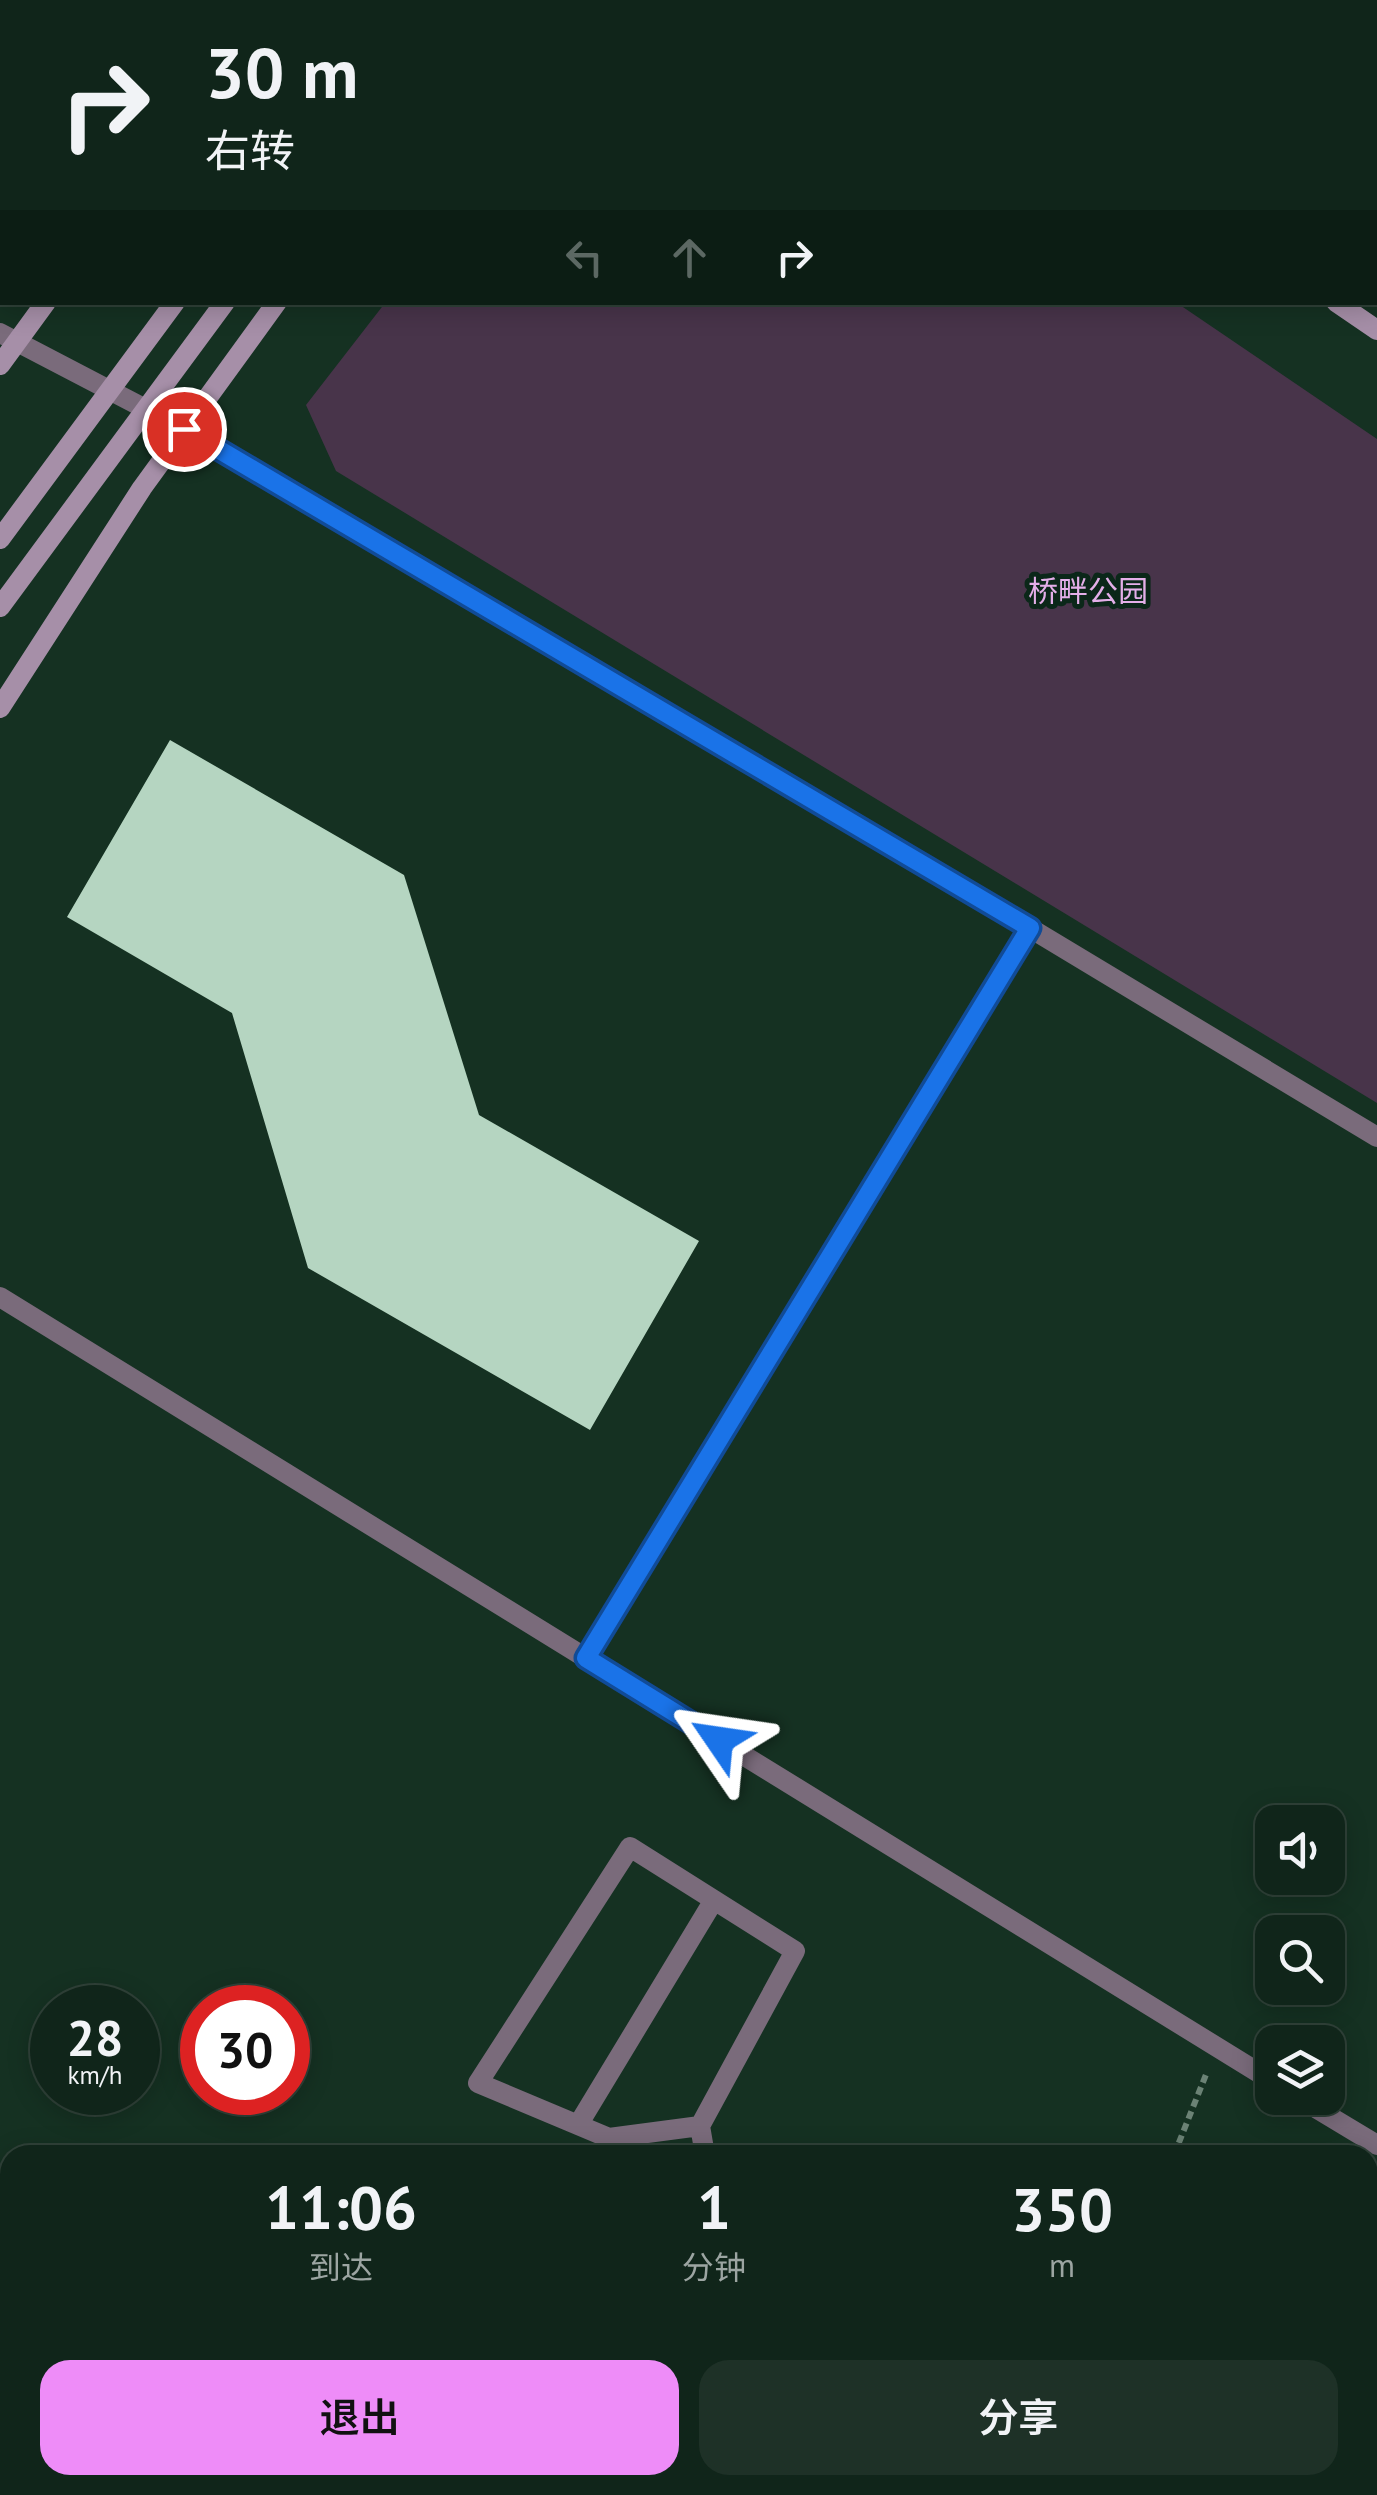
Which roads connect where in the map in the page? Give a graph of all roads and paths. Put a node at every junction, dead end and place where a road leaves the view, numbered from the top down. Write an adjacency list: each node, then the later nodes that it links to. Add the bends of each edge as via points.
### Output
1 (43, 305): 7 (main road)
2 (172, 305): 10 (main road, bridge)
3 (223, 305): 11 (main road, bridge)
4 (276, 305): 9 (main road)
5 (1340, 305): 6 (main road)
6 (1377, 330)
7 (8, 338): 8 (main road); 9 (street)
8 (0, 365)
9 (184, 429): 12 (main road); 13 (street)
10 (0, 539)
11 (0, 606)
12 (0, 708)
13 (1030, 928): 14 (street); 16 (street)
14 (1377, 1137)
15 (0, 1297): 16 (street)
16 (586, 1658): 18 (street)
17 (714, 1900): 21 (street); 21 (street, via 630,1847 478,2083); 22 (street, via 795,1950)
18 (1217, 2047): 19 (street); 26 (path)
19 (1255, 2070)
20 (1327, 2115): 27 (street)
21 (578, 2125): 23 (street)
22 (700, 2126): 24 (street); 25 (street)
23 (607, 2145)
24 (619, 2145)
25 (703, 2145)
26 (1178, 2145)
27 (1375, 2145)

